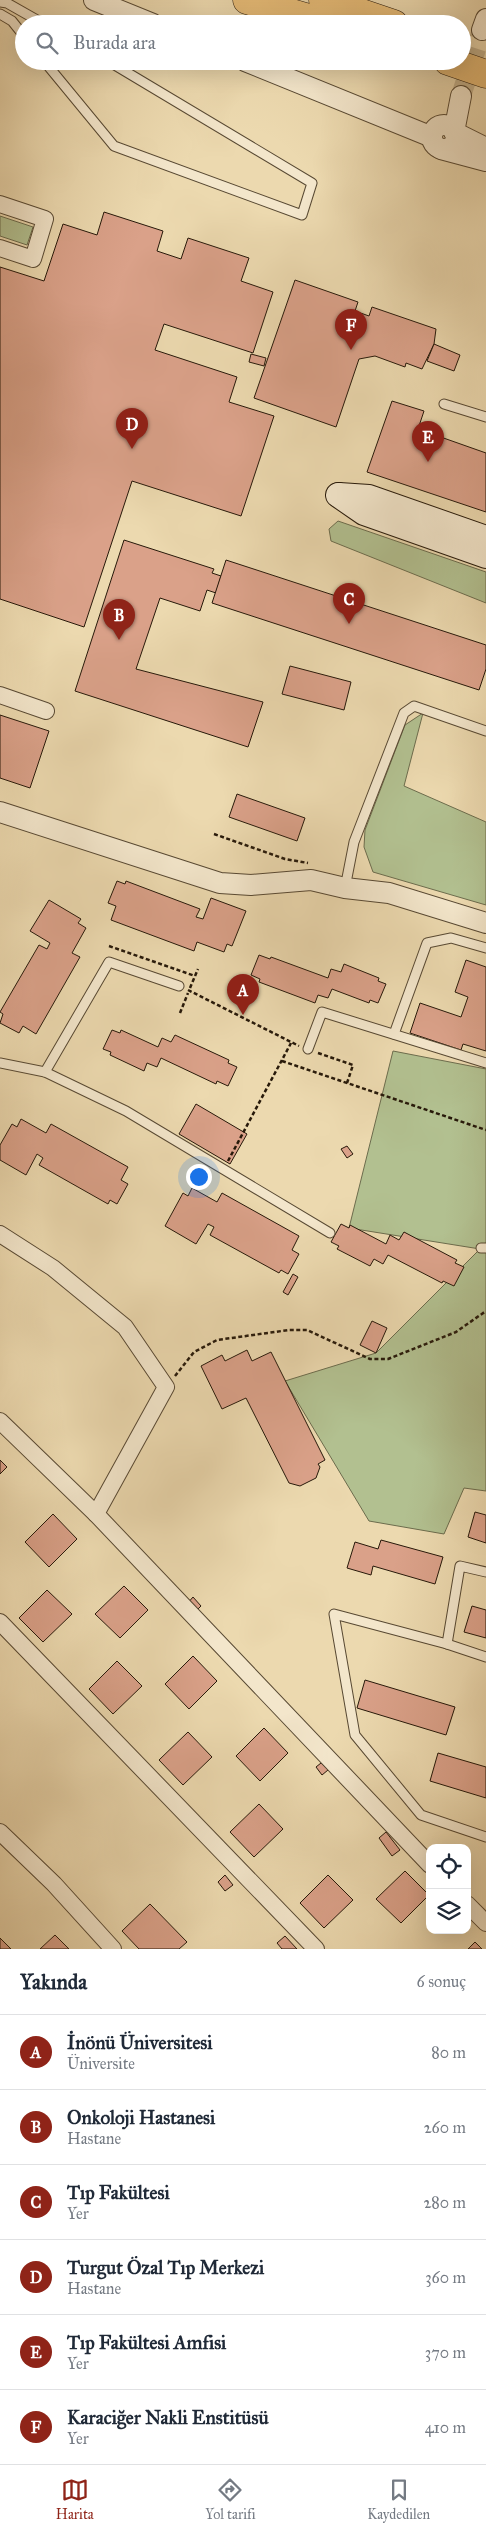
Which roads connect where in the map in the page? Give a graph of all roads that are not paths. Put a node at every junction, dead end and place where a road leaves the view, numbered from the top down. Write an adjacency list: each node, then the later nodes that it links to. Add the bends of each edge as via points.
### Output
1 (94, 0): 7 (street)
2 (247, 0): 8 (highway)
3 (323, 0): 9 (highway)
4 (0, 2): 6 (lane)
5 (0, 14): 10 (lane)
6 (28, 15)
7 (131, 15)
8 (298, 15)
9 (367, 15)
10 (15, 25)
11 (471, 69): 15 (highway)
12 (51, 70): 13 (lane, via 114,146 302,215 312,183)
13 (123, 70)
14 (269, 70): 16 (street)
15 (486, 74)
16 (441, 136): 17 (street); 18 (street)
17 (486, 148)
18 (486, 161)
19 (0, 204): 20 (street, via 45,219 33,259)
20 (0, 248)
21 (444, 404): 22 (lane)
22 (486, 417)
23 (486, 538): 24 (main road, via 369,497 338,495 364,512)
24 (486, 556)
25 (0, 695): 26 (street)
26 (46, 711)
27 (486, 731): 29 (lane, via 414,706 404,713 354,842)
28 (5, 819): 29 (street, via 220,883 311,880)
29 (345, 888): 30 (street, via 389,893)
30 (486, 923)
31 (486, 948): 33 (lane, via 451,938 427,942)
32 (179, 986): 37 (lane, via 109,962)
33 (394, 1034): 34 (lane, via 322,1012); 36 (lane)
34 (308, 1049)
35 (0, 1063): 37 (lane)
36 (486, 1063)
37 (45, 1072): 38 (lane, via 126,1112)
38 (330, 1233)
39 (0, 1234): 41 (street, via 53,1268 125,1327 166,1387)
40 (0, 1421): 41 (street)
41 (96, 1514): 48 (street)
42 (486, 1572): 44 (lane, via 460,1566)
43 (0, 1622): 52 (street)
44 (447, 1644): 45 (lane); 47 (lane, via 334,1614 355,1735 421,1815)
45 (486, 1658)
46 (0, 1832): 51 (street, via 54,1884)
47 (486, 1837)
48 (426, 1861)
49 (471, 1908): 50 (street)
50 (486, 1923)
51 (113, 1949)
52 (316, 1949)

